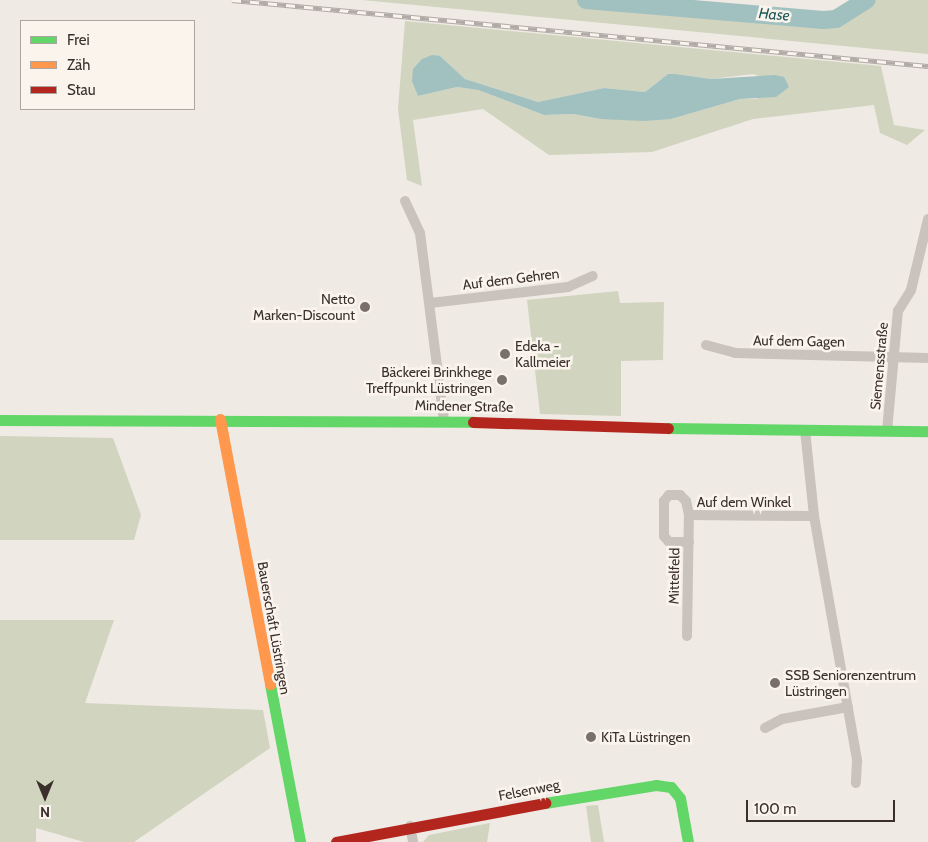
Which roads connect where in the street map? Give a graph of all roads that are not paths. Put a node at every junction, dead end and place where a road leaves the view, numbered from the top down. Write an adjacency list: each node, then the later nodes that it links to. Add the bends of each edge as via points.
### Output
1 (405, 201): 4 (street, via 420,233)
2 (928, 219): 6 (street, Siemensstraße, via 911,290 898,311)
3 (593, 276): 4 (street, Auf dem Gehren, via 568,287)
4 (430, 303): 10 (street)
5 (706, 344): 6 (street, Auf dem Gagen, via 735,353)
6 (894, 357): 7 (street, Auf dem Gagen); 12 (street, Siemensstraße)
7 (928, 358)
8 (220, 419): 9 (main road, Mindener Straße); 10 (main road, Mindener Straße); 22 (main road, Bauerschaft Lüstringen)
9 (0, 420)
10 (444, 421): 11 (main road, Mindener Straße)
11 (805, 430): 12 (main road, Mindener Straße); 15 (street, Auf dem Winkel)
12 (887, 431): 13 (main road, Mindener Straße)
13 (928, 432)
14 (690, 516): 15 (street, Auf dem Winkel); 16 (street, Mittelfeld); 16 (street, Auf dem Winkel, via 686,501 680,495 670,495 664,501 664,536 669,542)
15 (814, 516): 18 (street, Auf dem Winkel)
16 (689, 542): 17 (street, Mittelfeld)
17 (686, 636)
18 (848, 707): 19 (street, via 782,718); 20 (street, Auf dem Winkel, via 858,761)
19 (765, 728)
20 (856, 783)
21 (410, 826): 23 (main road, Felsenweg); 24 (street); 25 (main road, Felsenweg, via 656,785 672,787 680,798)
22 (300, 842)
23 (336, 842)
24 (413, 842)
25 (688, 842)

